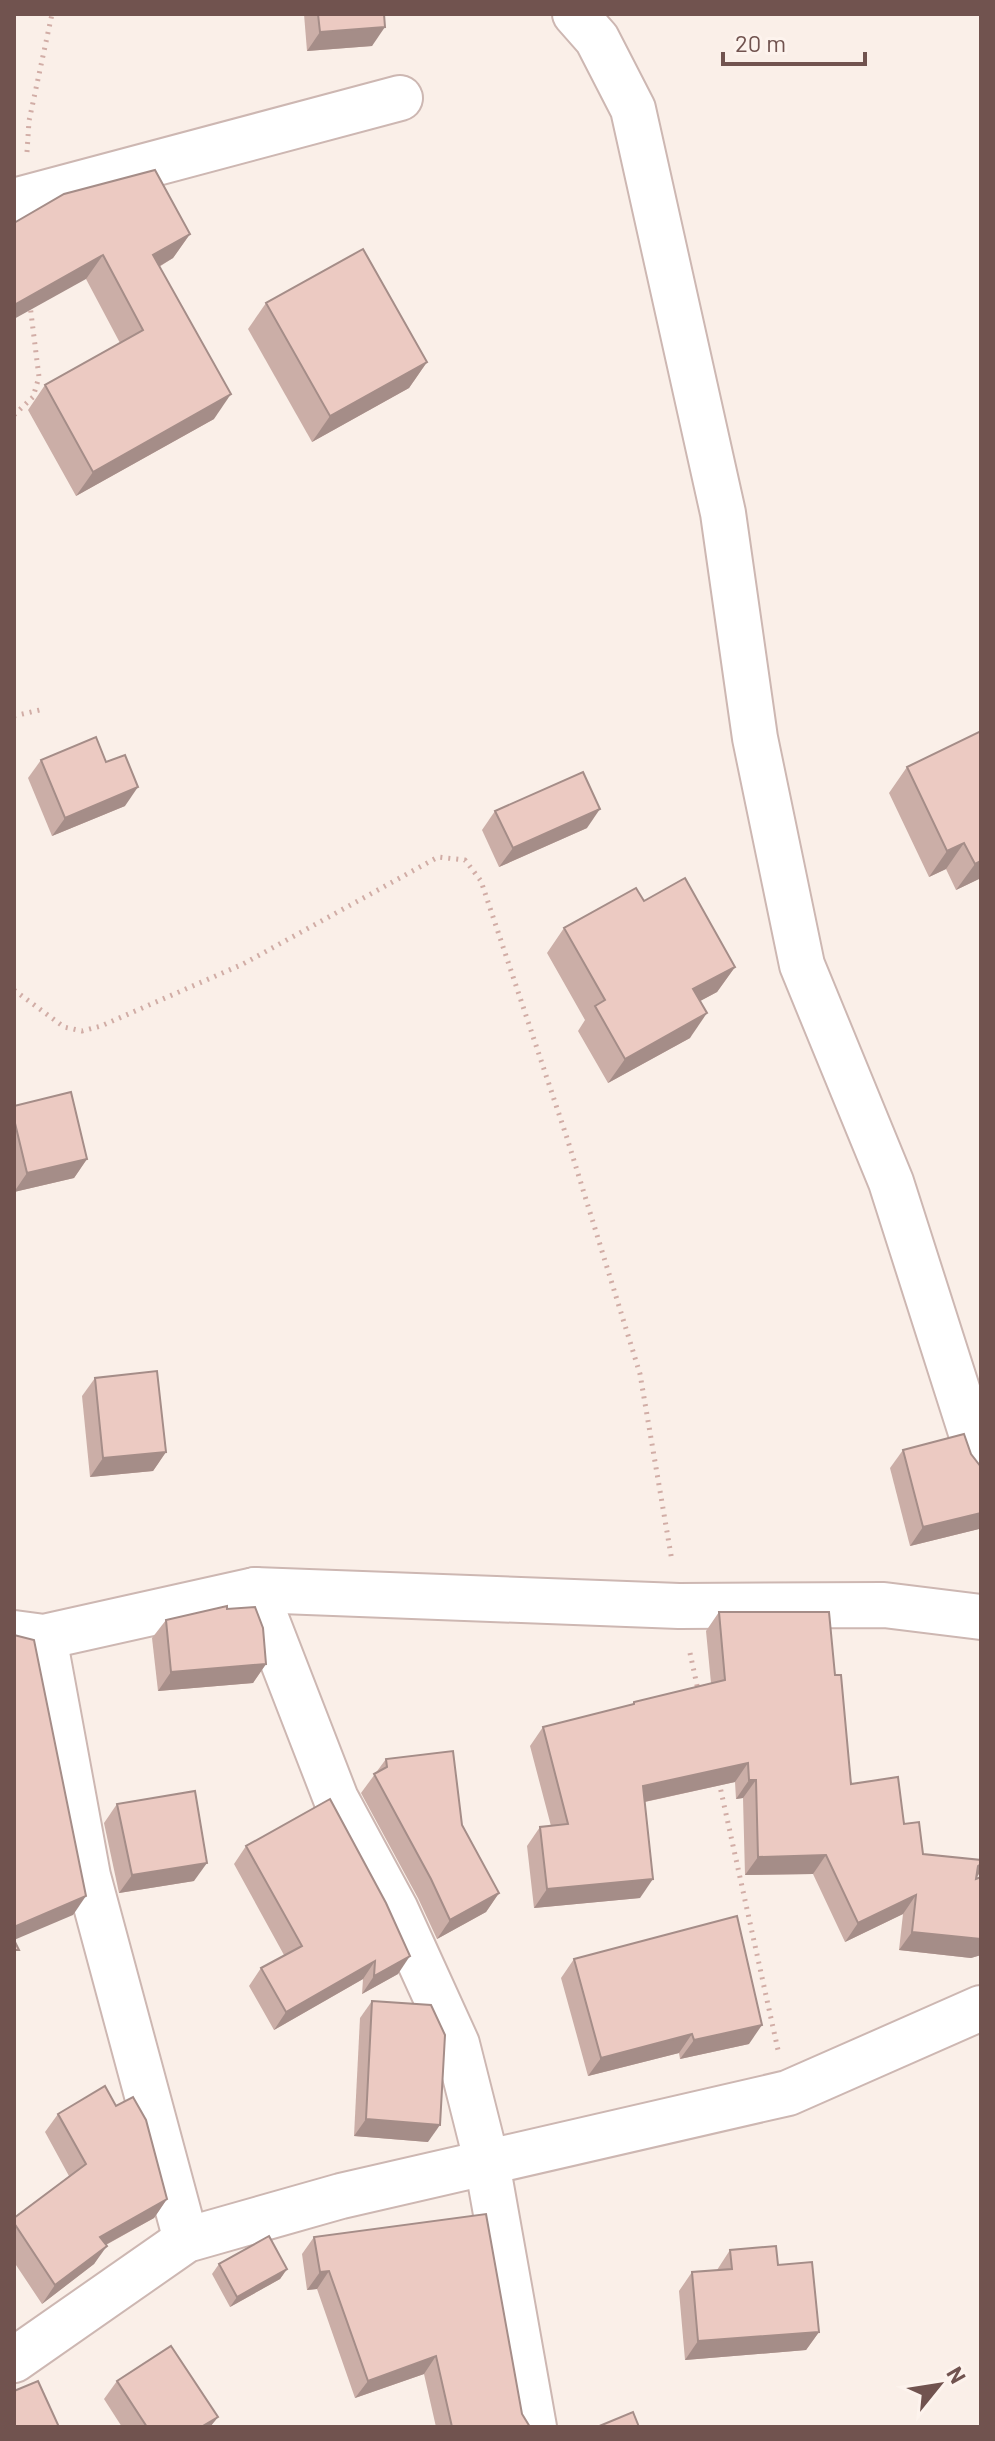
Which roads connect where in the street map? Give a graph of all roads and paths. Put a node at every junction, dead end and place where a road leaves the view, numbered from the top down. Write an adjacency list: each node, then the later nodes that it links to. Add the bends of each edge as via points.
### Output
1 (52, 14): 4 (path)
2 (575, 14): 10 (street, via 597,39 633,109 723,513 755,738 802,965 891,1182)
3 (400, 98): 4 (street)
4 (18, 199)
5 (30, 302): 6 (path, via 39,377 33,397)
6 (14, 415)
7 (44, 709): 8 (path)
8 (14, 716)
9 (14, 990): 12 (path, via 64,1027 82,1031 101,1026 243,964 438,857 465,860 481,881 640,1374)
10 (981, 1464)
11 (255, 1590): 12 (street); 14 (street); 19 (street, via 336,1799 396,1910 457,2044)
12 (679, 1606): 13 (street, via 884,1605); 15 (path)
13 (981, 1617)
14 (29, 1635): 20 (street)
15 (700, 1697)
16 (717, 1773): 18 (path)
17 (981, 2008): 18 (street)
18 (788, 2093): 19 (street)
19 (487, 2163): 20 (street, via 341,2196); 22 (street)
20 (186, 2240): 21 (street)
21 (14, 2360)
22 (534, 2427)

